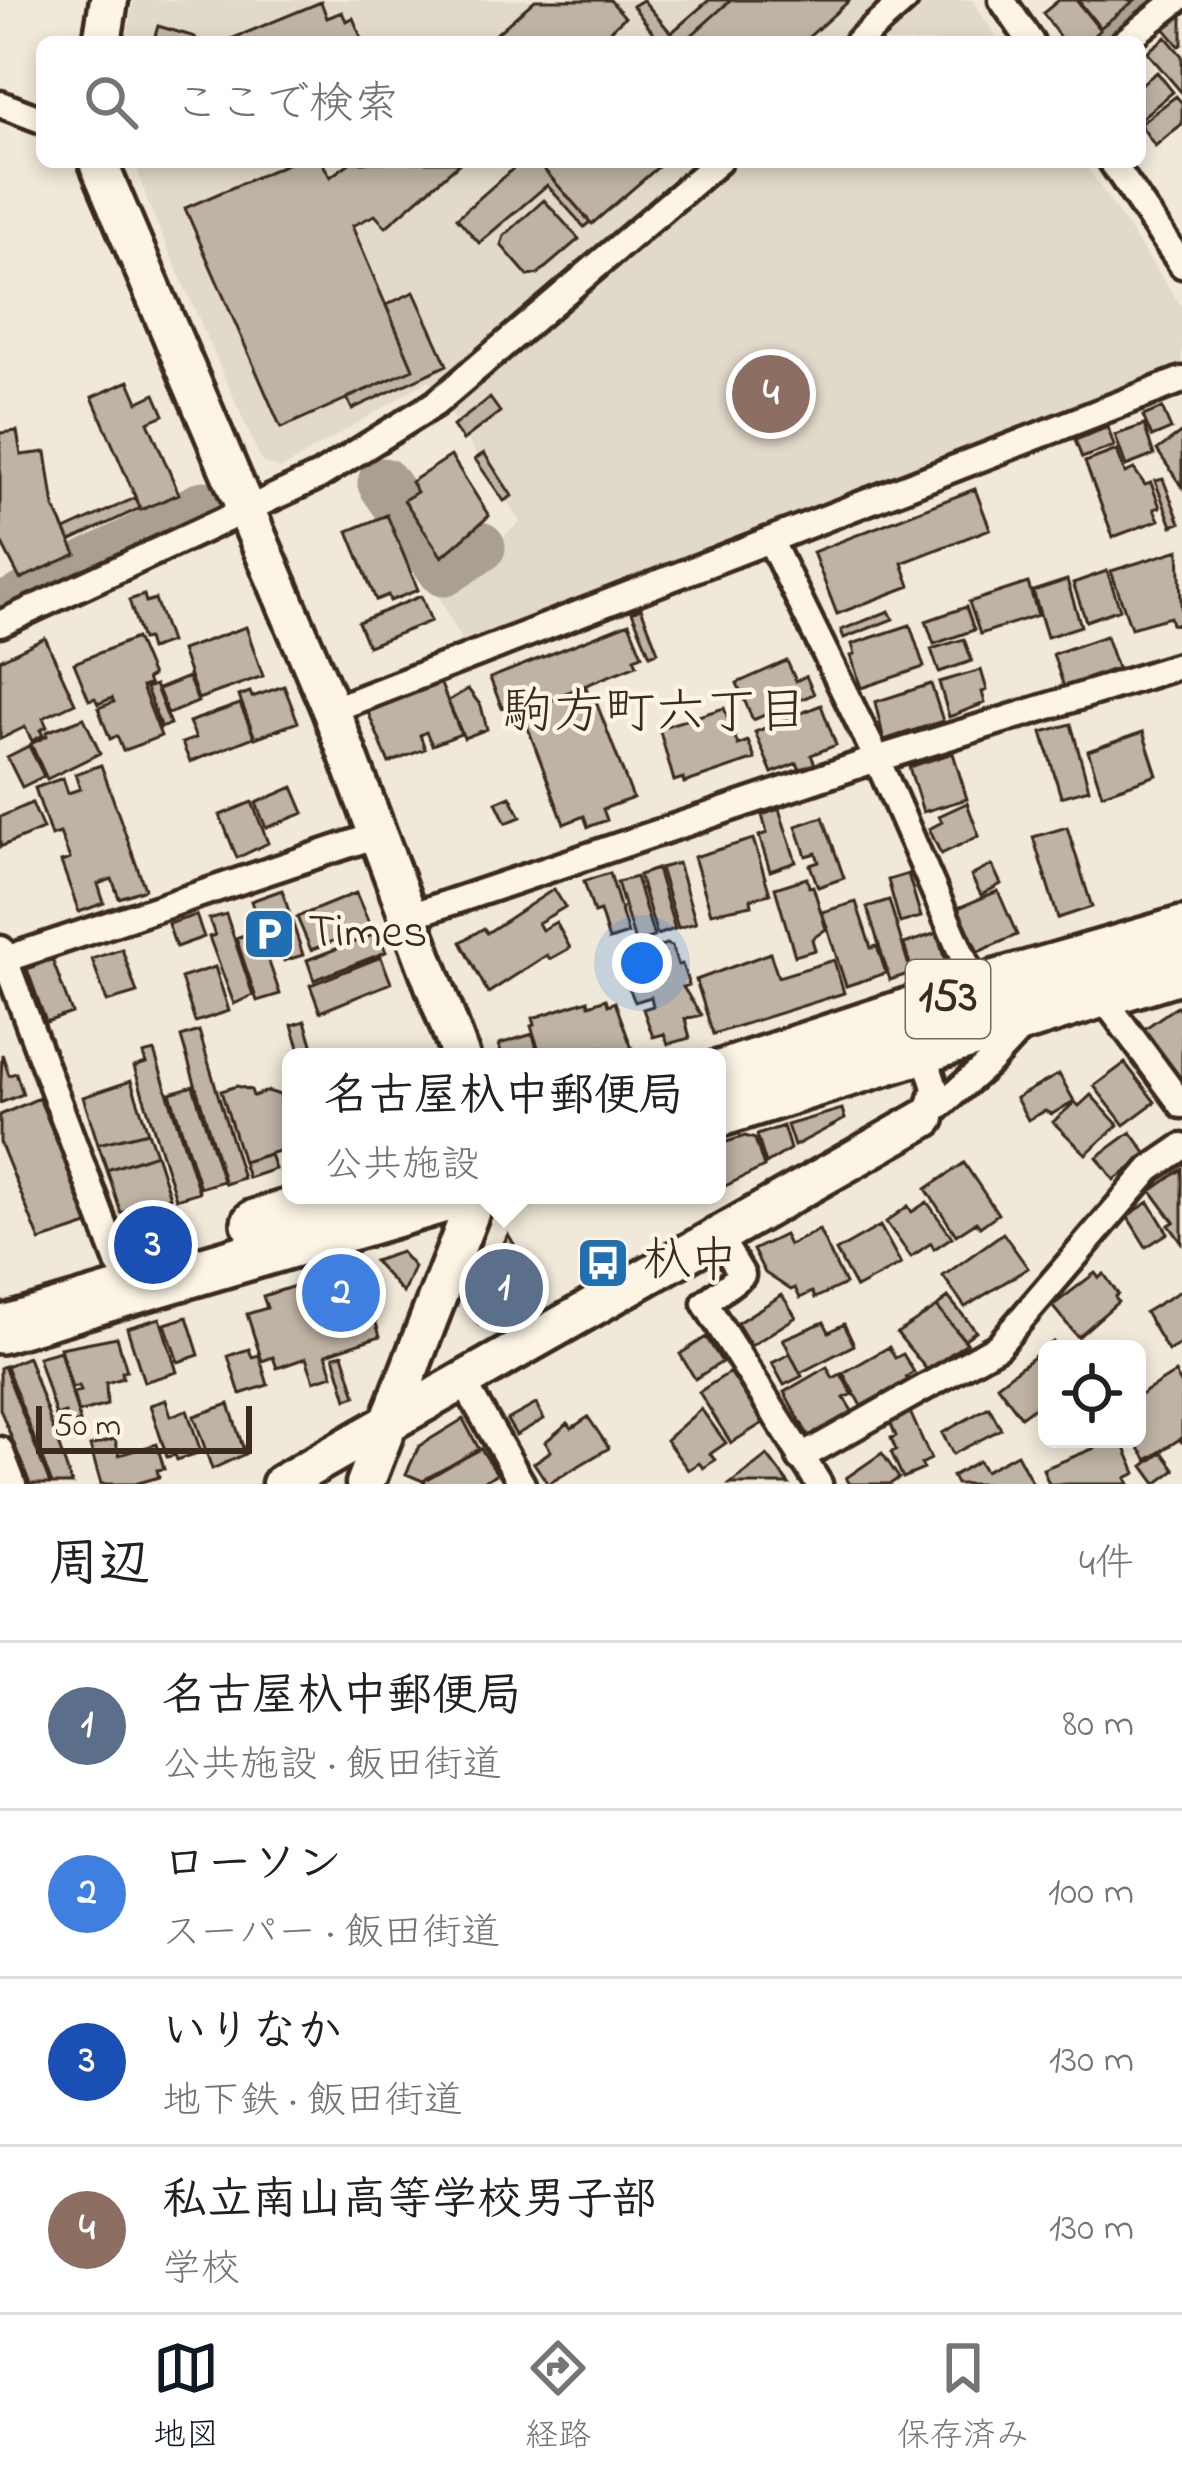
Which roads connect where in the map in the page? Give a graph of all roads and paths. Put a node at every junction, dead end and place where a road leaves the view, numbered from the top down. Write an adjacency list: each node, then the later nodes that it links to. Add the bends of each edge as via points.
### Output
1 (109, 0): 5 (street)
2 (905, 0): 6 (street)
3 (1003, 0): 7 (street)
4 (1177, 0): 8 (street)
5 (103, 36)
6 (863, 36)
7 (1027, 36)
8 (1132, 36)
9 (0, 104): 10 (street)
10 (36, 119)
11 (101, 168): 16 (street)
12 (711, 168): 16 (street, via 436,403)
13 (1116, 168): 14 (street)
14 (1182, 265)
15 (1182, 380): 17 (street)
16 (248, 511): 18 (street); 20 (street)
17 (771, 542): 20 (street); 21 (street)
18 (0, 624)
19 (1182, 665): 21 (street)
20 (331, 710): 22 (street)
21 (877, 759): 23 (street); 27 (street)
22 (377, 835): 23 (street); 25 (street)
23 (406, 917): 30 (street)
24 (1182, 929): 27 (highway, 153)
25 (2, 956): 41 (street)
26 (1182, 969): 28 (highway, 153)
27 (976, 989): 32 (highway, 153)
28 (1100, 994): 29 (highway, 153); 33 (street)
29 (1033, 1016): 31 (highway, 153); 35 (street)
30 (457, 1048)
31 (923, 1050): 34 (highway, 153); 35 (street, via 935,1088)
32 (726, 1072)
33 (1182, 1105)
34 (726, 1111)
35 (926, 1118): 40 (street)
36 (1182, 1147): 47 (street, via 1150,1169 998,1346)
37 (317, 1204): 41 (highway)
38 (428, 1204): 43 (highway)
39 (474, 1204): 45 (street)
40 (718, 1235): 44 (street); 47 (street, via 742,1275 705,1303)
41 (119, 1265): 42 (highway)
42 (0, 1301)
43 (0, 1330)
44 (462, 1379): 45 (street); 51 (street)
45 (393, 1418): 49 (street); 50 (street)
46 (0, 1450): 48 (street)
47 (800, 1458): 52 (street)
48 (13, 1484)
49 (280, 1484)
50 (365, 1484)
51 (522, 1484)
52 (818, 1484)

